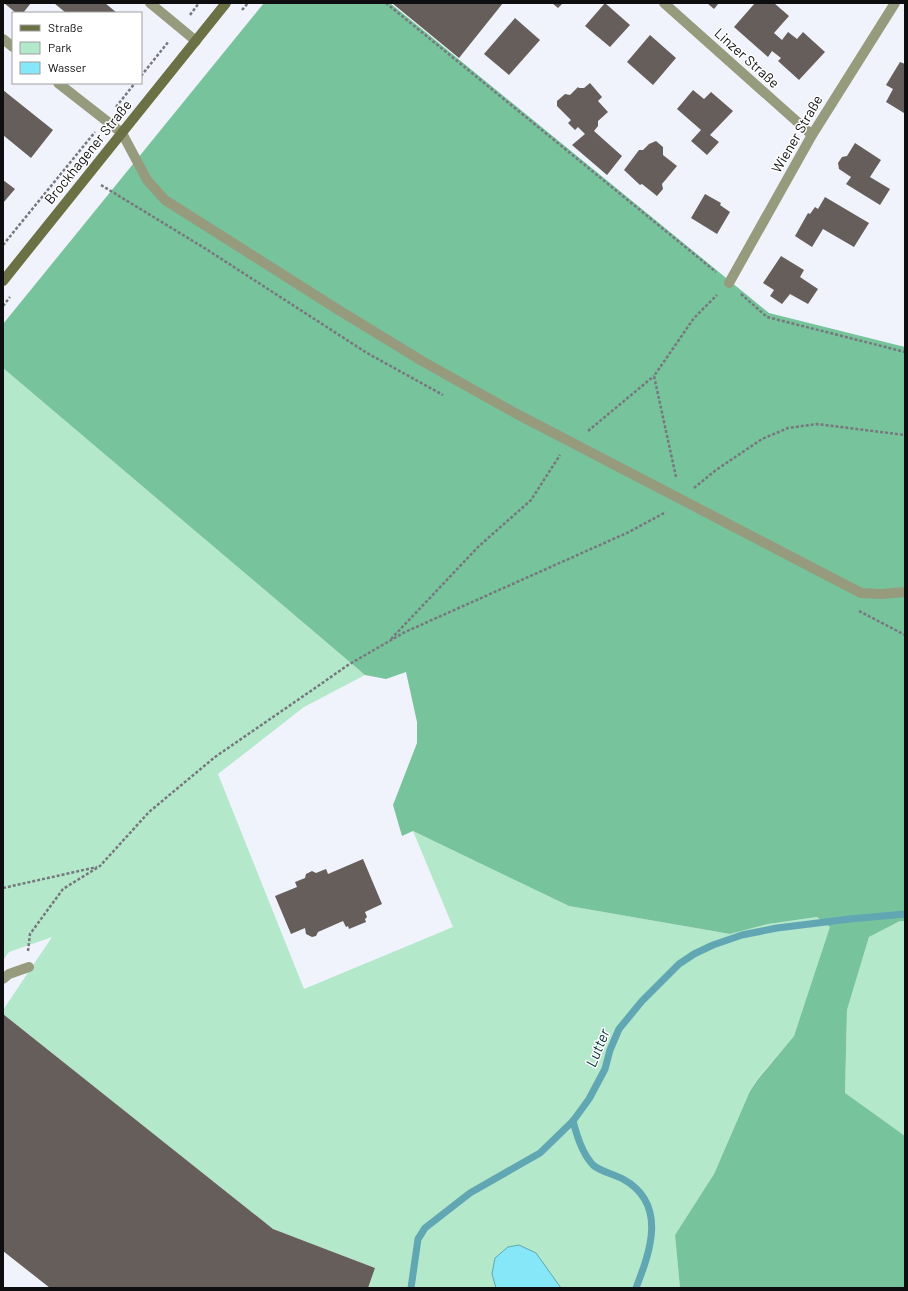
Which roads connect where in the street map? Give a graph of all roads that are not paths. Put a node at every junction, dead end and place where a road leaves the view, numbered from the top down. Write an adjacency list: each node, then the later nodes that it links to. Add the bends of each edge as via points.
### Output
1 (150, 3): 6 (street)
2 (226, 3): 6 (main road, Brockhagener Straße)
3 (664, 3): 10 (street, Linzer Straße)
4 (895, 3): 10 (street, Wiener Straße)
5 (3, 39): 7 (street)
6 (196, 41): 9 (main road, Brockhagener Straße)
7 (12, 46)
8 (59, 84): 9 (street)
9 (122, 133): 11 (main road, Brockhagener Straße); 13 (street, via 147,180 165,200 415,357 573,444 861,593)
10 (812, 135): 12 (street, Wiener Straße)
11 (3, 281)
12 (729, 283)
13 (905, 592)
14 (29, 967): 15 (street)
15 (3, 979)

